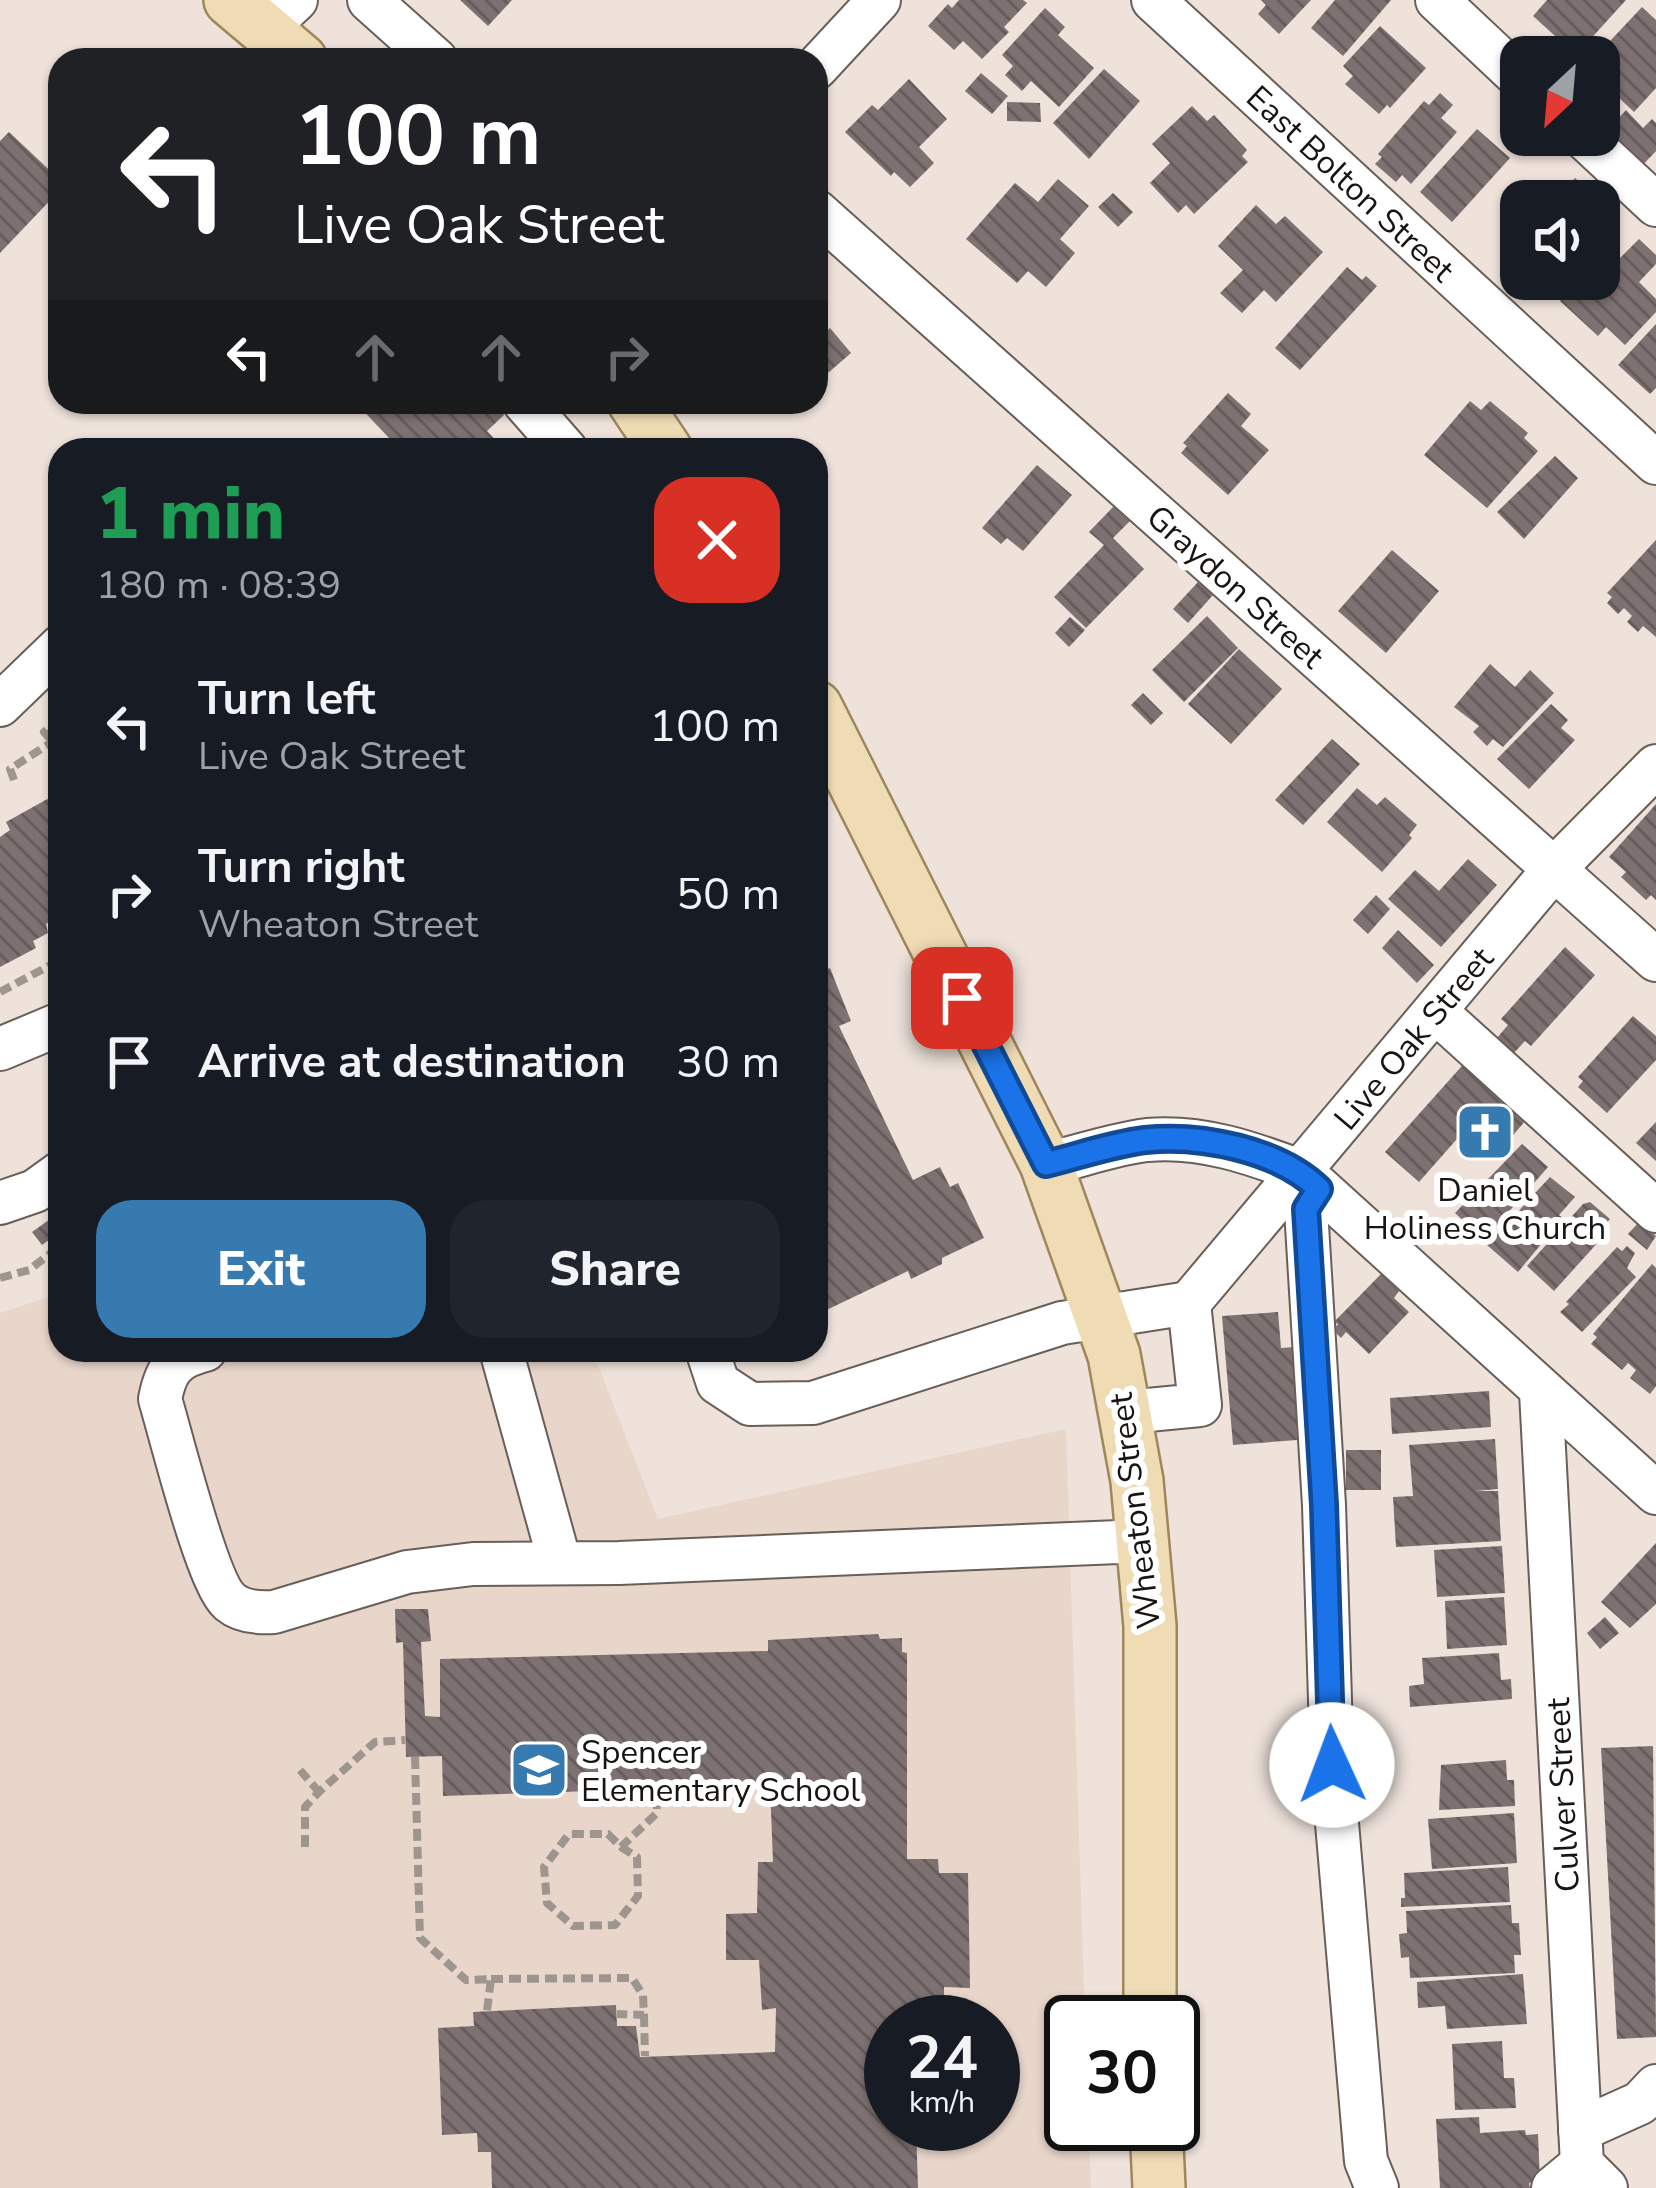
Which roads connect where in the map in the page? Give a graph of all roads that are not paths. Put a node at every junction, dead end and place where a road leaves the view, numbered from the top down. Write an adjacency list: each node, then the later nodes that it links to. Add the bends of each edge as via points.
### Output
1 (369, 0): 5 (street)
2 (879, 0): 6 (street)
3 (1153, 0): 13 (street, East Bolton Street)
4 (1437, 0): 7 (street)
5 (423, 48)
6 (828, 55)
7 (1500, 59)
8 (1604, 156): 9 (street)
9 (1656, 205)
10 (828, 222): 18 (street, Graydon Street)
11 (534, 414): 12 (street)
12 (556, 438)
13 (1656, 463)
14 (48, 659): 15 (street)
15 (0, 705)
16 (828, 731): 23 (main road, Wheaton Street)
17 (1656, 766): 18 (street, Live Oak Street)
18 (1554, 868): 19 (street, Graydon Street); 20 (street, Live Oak Street)
19 (1656, 960)
20 (1435, 1011): 24 (street, Live Oak Street); 27 (street)
21 (48, 1029): 22 (street)
22 (0, 1049)
23 (1046, 1164): 24 (street, via 1145,1140 1194,1140); 29 (main road, Wheaton Street)
24 (1311, 1180): 28 (street, Live Oak Street); 33 (street); 43 (street, via 1306,1209 1332,1765 1366,2161)
25 (48, 1182): 26 (street)
26 (0, 1203)
27 (1656, 1211)
28 (1189, 1303): 29 (street); 34 (street, via 1200,1405)
29 (1101, 1314): 32 (street, via 813,1403 750,1404 718,1383); 34 (main road, Wheaton Street)
30 (176, 1362): 37 (street, via 160,1399 228,1601 274,1612 407,1572)
31 (504, 1362): 37 (street)
32 (710, 1362)
33 (1541, 1392): 35 (street); 41 (street, Culver Street)
34 (1127, 1412): 36 (main road, Wheaton Street)
35 (1656, 1493)
36 (1143, 1541): 37 (street); 38 (main road, Wheaton Street)
37 (560, 1563)
38 (1150, 1995)
39 (1656, 2086): 41 (street)
40 (1158, 2151): 42 (main road)
41 (1580, 2168)
42 (1160, 2188)
43 (1377, 2188)

